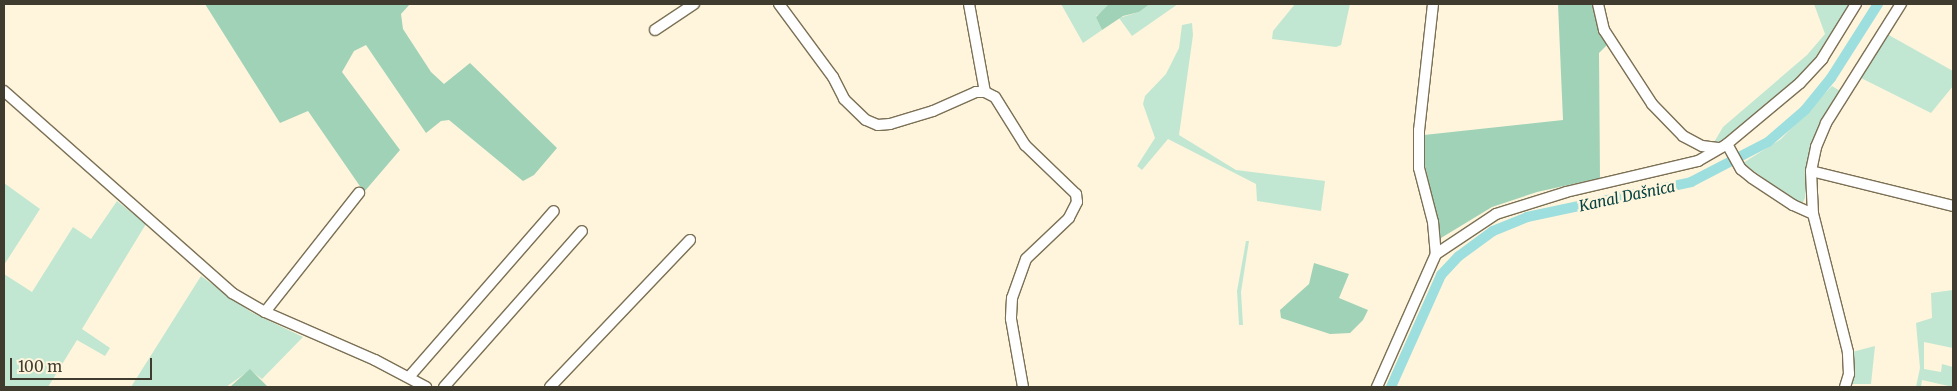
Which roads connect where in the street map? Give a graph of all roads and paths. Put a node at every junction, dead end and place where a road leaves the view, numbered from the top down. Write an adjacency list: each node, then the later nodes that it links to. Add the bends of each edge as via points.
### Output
1 (694, 4): 8 (street)
2 (779, 4): 10 (street, via 833,77 844,99 866,120 878,125 890,124 933,111 976,92)
3 (969, 4): 10 (street)
4 (1433, 4): 19 (street, via 1419,130 1419,168 1433,222)
5 (1598, 4): 11 (street, via 1604,30 1652,104 1683,136 1702,146)
6 (1856, 4): 11 (street, via 1812,71)
7 (1901, 4): 12 (street, via 1826,123)
8 (655, 30)
9 (4, 91): 20 (street, via 204,270 232,293)
10 (985, 92): 25 (street, via 995,97 1025,145 1066,182 1077,202 1069,218 1026,259 1012,298 1011,319)
11 (1725, 147): 16 (street, via 1742,169 1793,206); 19 (street, via 1675,169 1566,192 1496,214)
12 (1811, 171): 14 (street); 16 (street)
13 (359, 193): 20 (street)
14 (1953, 206)
15 (554, 211): 21 (street)
16 (1813, 214): 27 (street, via 1848,352 1849,374)
17 (582, 231): 23 (street)
18 (690, 240): 24 (street)
19 (1436, 254): 26 (street)
20 (265, 312): 21 (street)
21 (409, 377): 22 (street)
22 (426, 387)
23 (444, 387)
24 (550, 387)
25 (1023, 387)
26 (1377, 387)
27 (1845, 387)

